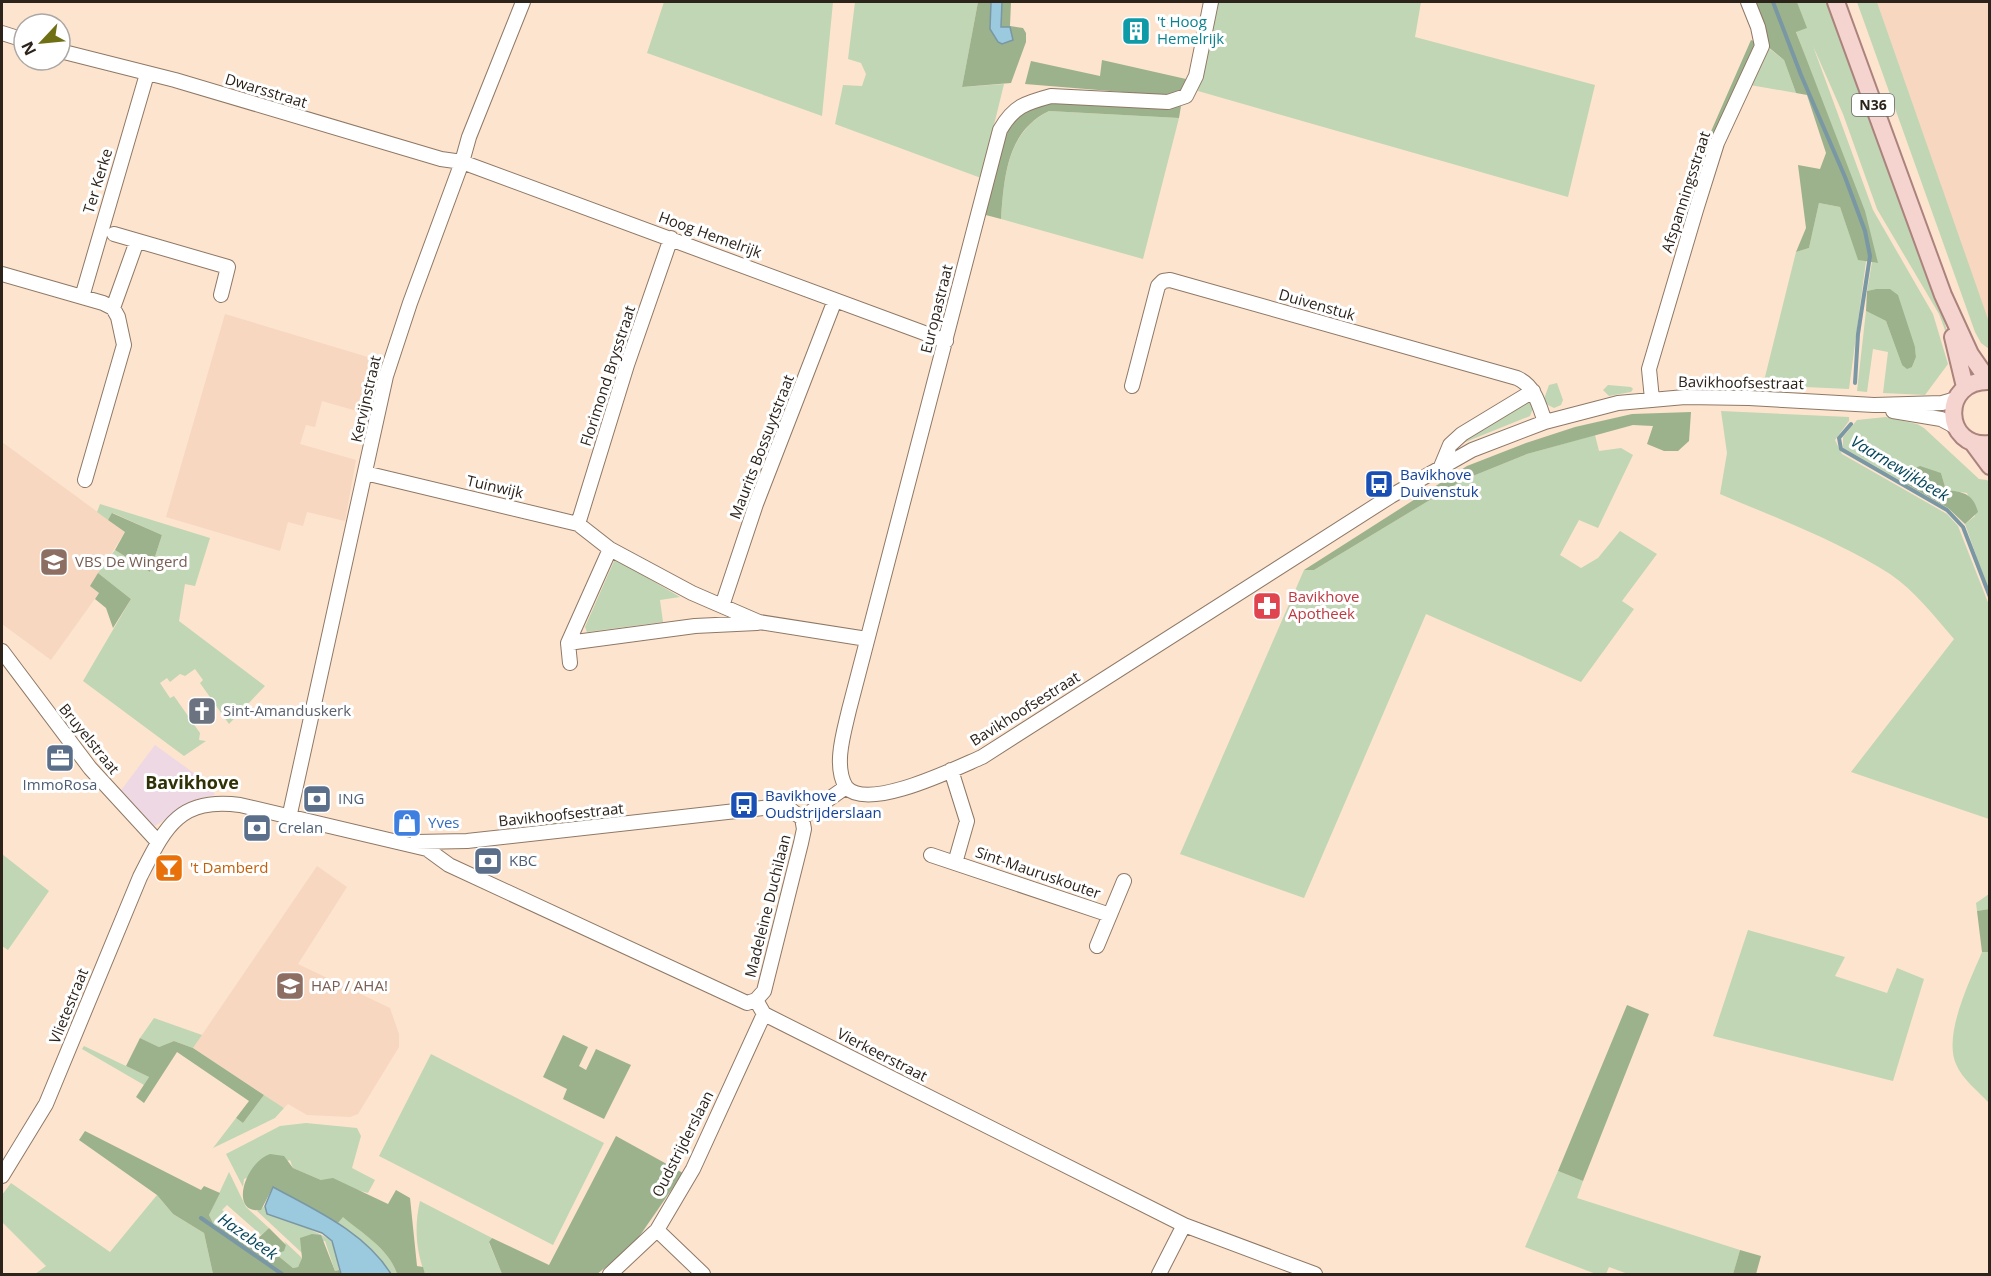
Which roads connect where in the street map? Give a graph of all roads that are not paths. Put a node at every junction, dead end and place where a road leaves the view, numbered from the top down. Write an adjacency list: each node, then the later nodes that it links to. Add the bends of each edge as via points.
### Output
1 (523, 2): 7 (street, Kervijnstraat)
2 (1211, 2): 17 (street, Europastraat, via 1196,76 1186,96 1179,100 1051,96 1010,113 1000,130)
3 (1748, 2): 22 (street, Afspanningsstraat, via 1762,46 1717,143 1696,210 1650,369)
4 (1836, 2): 13 (main road, N36)
5 (72, 54): 6 (street, Dwarsstraat)
6 (147, 74): 7 (street, Dwarsstraat); 14 (street, Ter Kerke)
7 (462, 162): 9 (street, Hoog Hemelrijk); 29 (street, Kervijnstraat, via 386,376)
8 (114, 234): 10 (street)
9 (671, 238): 15 (street, Hoog Hemelrijk); 31 (street, Florimond Brysstraat)
10 (137, 241): 12 (street, via 228,267); 16 (street)
11 (2, 274): 14 (street)
12 (221, 295)
13 (1943, 295): 18 (main road, N36, via 1970,354); 21 (main road, N36)
14 (82, 297): 16 (street)
15 (835, 300): 17 (street, Hoog Hemelrijk); 33 (street, Maurits Bossuytstraat, via 756,504)
16 (113, 308): 30 (street, via 124,345)
17 (946, 342): 35 (street, Europastraat)
18 (1989, 380): 21 (main road, N36)
19 (1132, 386): 20 (street, Duivenstuk, via 1158,286 1170,280 1517,378)
20 (1533, 392): 24 (street); 28 (street, via 1462,434 1450,445)
21 (1960, 393): 23 (street, Bavikhoofsestraat, via 1942,403); 25 (main road, N36, via 1952,414)
22 (1652, 399): 23 (street, Bavikhoofsestraat, via 1717,396); 24 (street, Bavikhoofsestraat, via 1603,406)
23 (1874, 405): 25 (street, Bavikhoofsestraat, via 1941,419)
24 (1545, 422): 28 (street, Bavikhoofsestraat, via 1472,450)
25 (1956, 427): 26 (main road, via 1965,439)
26 (1981, 443): 27 (main road)
27 (1989, 466)
28 (1440, 469): 39 (street, Bavikhoofsestraat, via 1266,575 1012,740)
29 (365, 473): 31 (street, Tuinwijk); 41 (street, Kervijnstraat)
30 (85, 480)
31 (578, 524): 32 (street, Tuinwijk)
32 (610, 549): 33 (street, Tuinwijk); 36 (street)
33 (722, 606): 34 (street, Tuinwijk)
34 (759, 622): 35 (street, Tuinwijk); 36 (street, Tuinwijk, via 695,626)
35 (867, 639): 40 (street, Europastraat, via 842,745 842,777)
36 (568, 643): 38 (street)
37 (2, 651): 44 (street, Bruyelstraat, via 90,768)
38 (570, 663)
39 (951, 770): 40 (street, Bavikhoofsestraat, via 876,794 858,794); 48 (street, Sint-Mauruskouter, via 967,821)
40 (846, 786): 42 (street)
41 (290, 818): 44 (street, Vlietestraat, via 240,805 207,803 181,815); 45 (street, Vlietestraat)
42 (801, 818): 43 (street, Bavikhoofsestraat, via 788,808 772,807); 52 (street, Madeleine Duchilaan, via 804,830 794,875 764,991)
43 (444, 841): 45 (street, Bavikhoofsestraat); 47 (street)
44 (158, 842): 54 (street, Vlietestraat, via 46,1104)
45 (405, 843): 47 (street, via 427,849)
46 (931, 855): 48 (street, Sint-Mauruskouter)
47 (443, 860): 52 (street, via 740,1002)
48 (955, 862): 50 (street, Sint-Mauruskouter)
49 (1124, 881): 50 (street, Sint-Mauruskouter)
50 (1110, 915): 51 (street, Sint-Mauruskouter)
51 (1097, 946)
52 (756, 1000): 53 (street)
53 (764, 1014): 55 (street, Vierkeerstraat); 56 (street, Oudstrijderslaan, via 693,1169)
54 (2, 1176)
55 (1184, 1225): 59 (street); 60 (street, Vierkeerstraat)
56 (657, 1230): 57 (street, Oudstrijderslaan); 58 (street)
57 (610, 1275)
58 (703, 1275)
59 (1159, 1275)
60 (1315, 1275)

